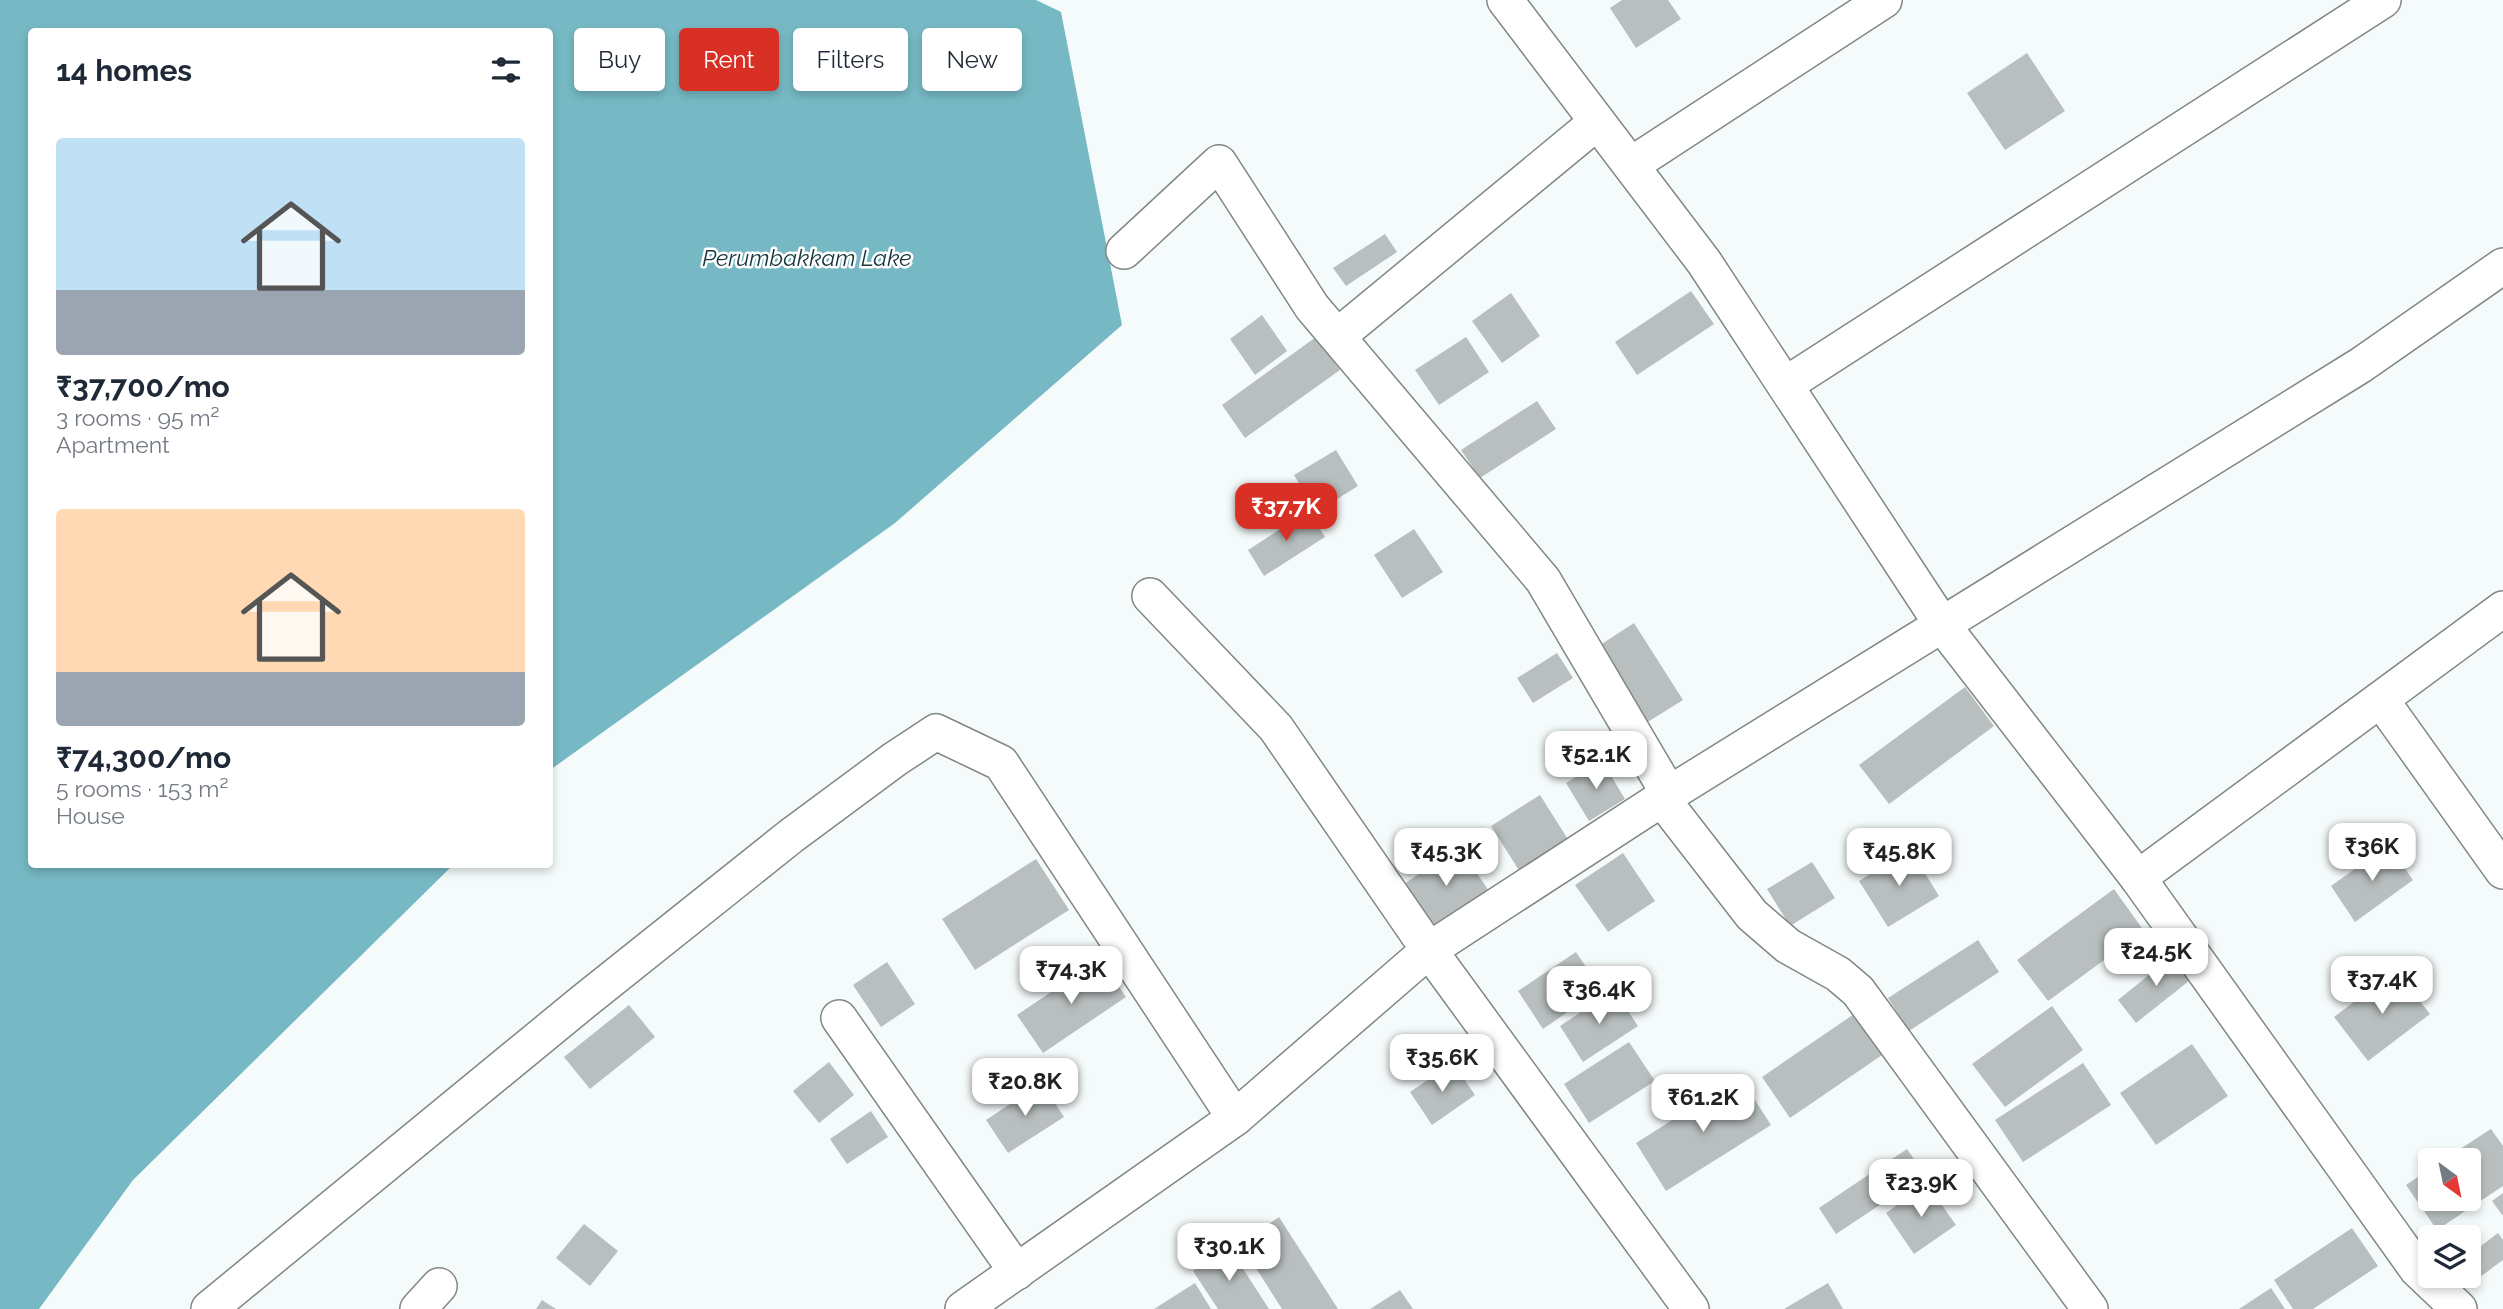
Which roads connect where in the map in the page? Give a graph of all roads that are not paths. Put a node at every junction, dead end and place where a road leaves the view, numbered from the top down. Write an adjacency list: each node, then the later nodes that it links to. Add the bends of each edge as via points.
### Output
1 (1505, 0): 4 (street)
2 (1884, 0): 5 (street)
3 (2382, 0): 9 (street)
4 (1597, 121): 5 (street); 8 (street)
5 (1630, 165): 9 (street, via 1704,262)
6 (1124, 251): 8 (street, via 1219,163 1312,307)
7 (2503, 266): 12 (street, via 2361,365)
8 (1338, 336): 14 (street, via 1543,580)
9 (1785, 385): 12 (street)
10 (1150, 596): 17 (street, via 1276,728)
11 (2503, 609): 13 (street)
12 (1943, 626): 14 (street); 16 (street)
13 (2381, 700): 15 (street); 16 (street)
14 (1665, 797): 17 (street); 24 (street, via 1752,915 1788,946 1858,991)
15 (2503, 871)
16 (2138, 878): 25 (street, via 2417,1269)
17 (1429, 950): 19 (street); 23 (street)
18 (839, 1018): 20 (street)
19 (1235, 1118): 20 (street); 21 (street, via 1002,763 936,732 791,836)
20 (1017, 1272): 22 (street)
21 (209, 1309)
22 (963, 1309)
23 (1691, 1309)
24 (2090, 1309)
25 (2459, 1309)

